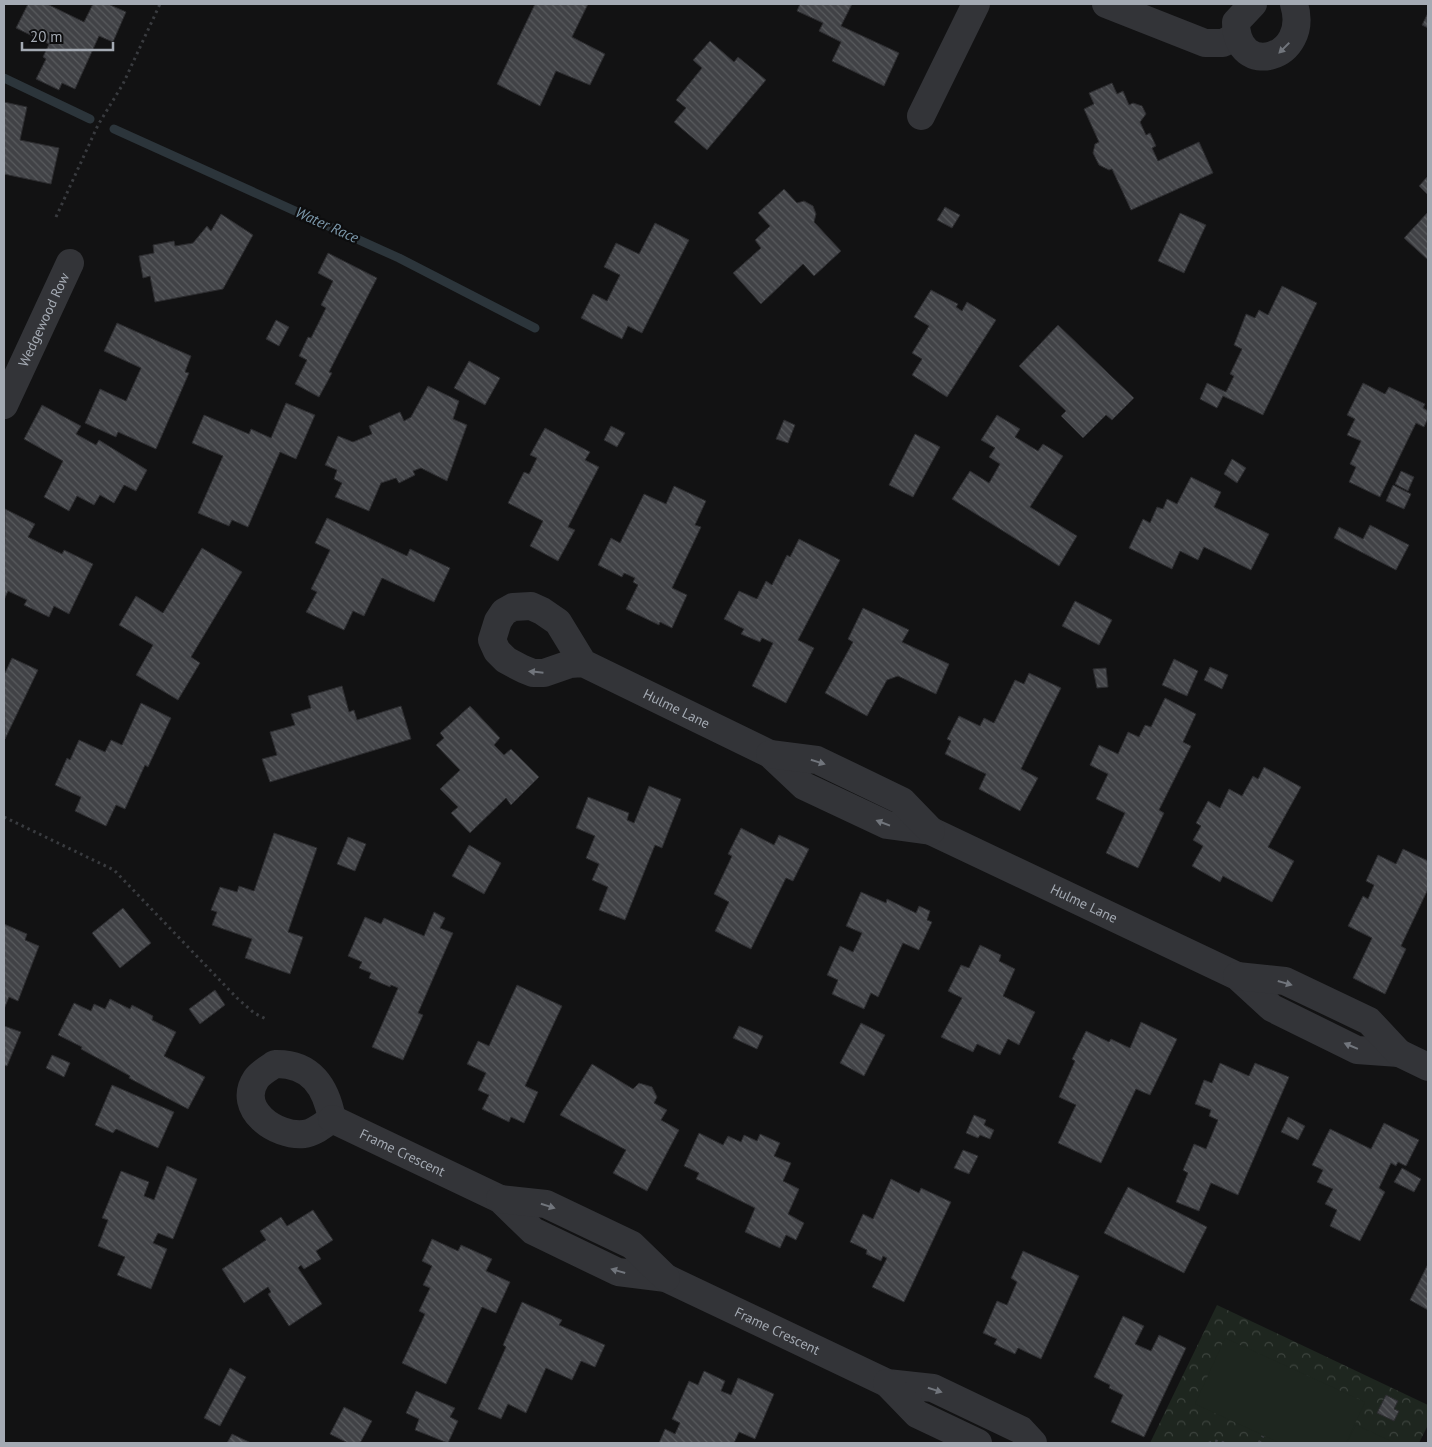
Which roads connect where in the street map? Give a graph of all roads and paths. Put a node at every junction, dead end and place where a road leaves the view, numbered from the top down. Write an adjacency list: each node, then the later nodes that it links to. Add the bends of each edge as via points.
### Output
1 (160, 4): 8 (path, via 123,84 98,125)
2 (976, 4): 7 (street)
3 (1106, 4): 6 (street, via 1205,43 1223,43)
4 (1253, 4): 6 (street, via 1236,22)
5 (1294, 4): 6 (street, one-way to 6, via 1296,29 1286,47 1276,55 1254,56 1246,51)
6 (1236, 36)
7 (921, 116)
8 (56, 217)
9 (70, 263): 10 (street, Wedgewood Row)
10 (4, 405)
11 (583, 663): 14 (street, Hulme Lane, via 770,754 812,790 887,825 931,831 1237,976 1272,1008 1357,1050 1399,1053)
12 (4, 817): 13 (path, via 114,870 236,998)
13 (266, 1019)
14 (1428, 1067)
15 (332, 1119): 16 (street, Frame Crescent, via 500,1199 546,1204 624,1240 666,1278)
16 (887, 1383): 18 (street, Frame Crescent, via 917,1414); 19 (street, Frame Crescent, one-way to 19, via 933,1388 1021,1430)
17 (1263, 1436): 22 (path)
18 (978, 1443)
19 (1033, 1443)
20 (1209, 1443): 21 (path)
21 (1226, 1443)
22 (1259, 1443)

